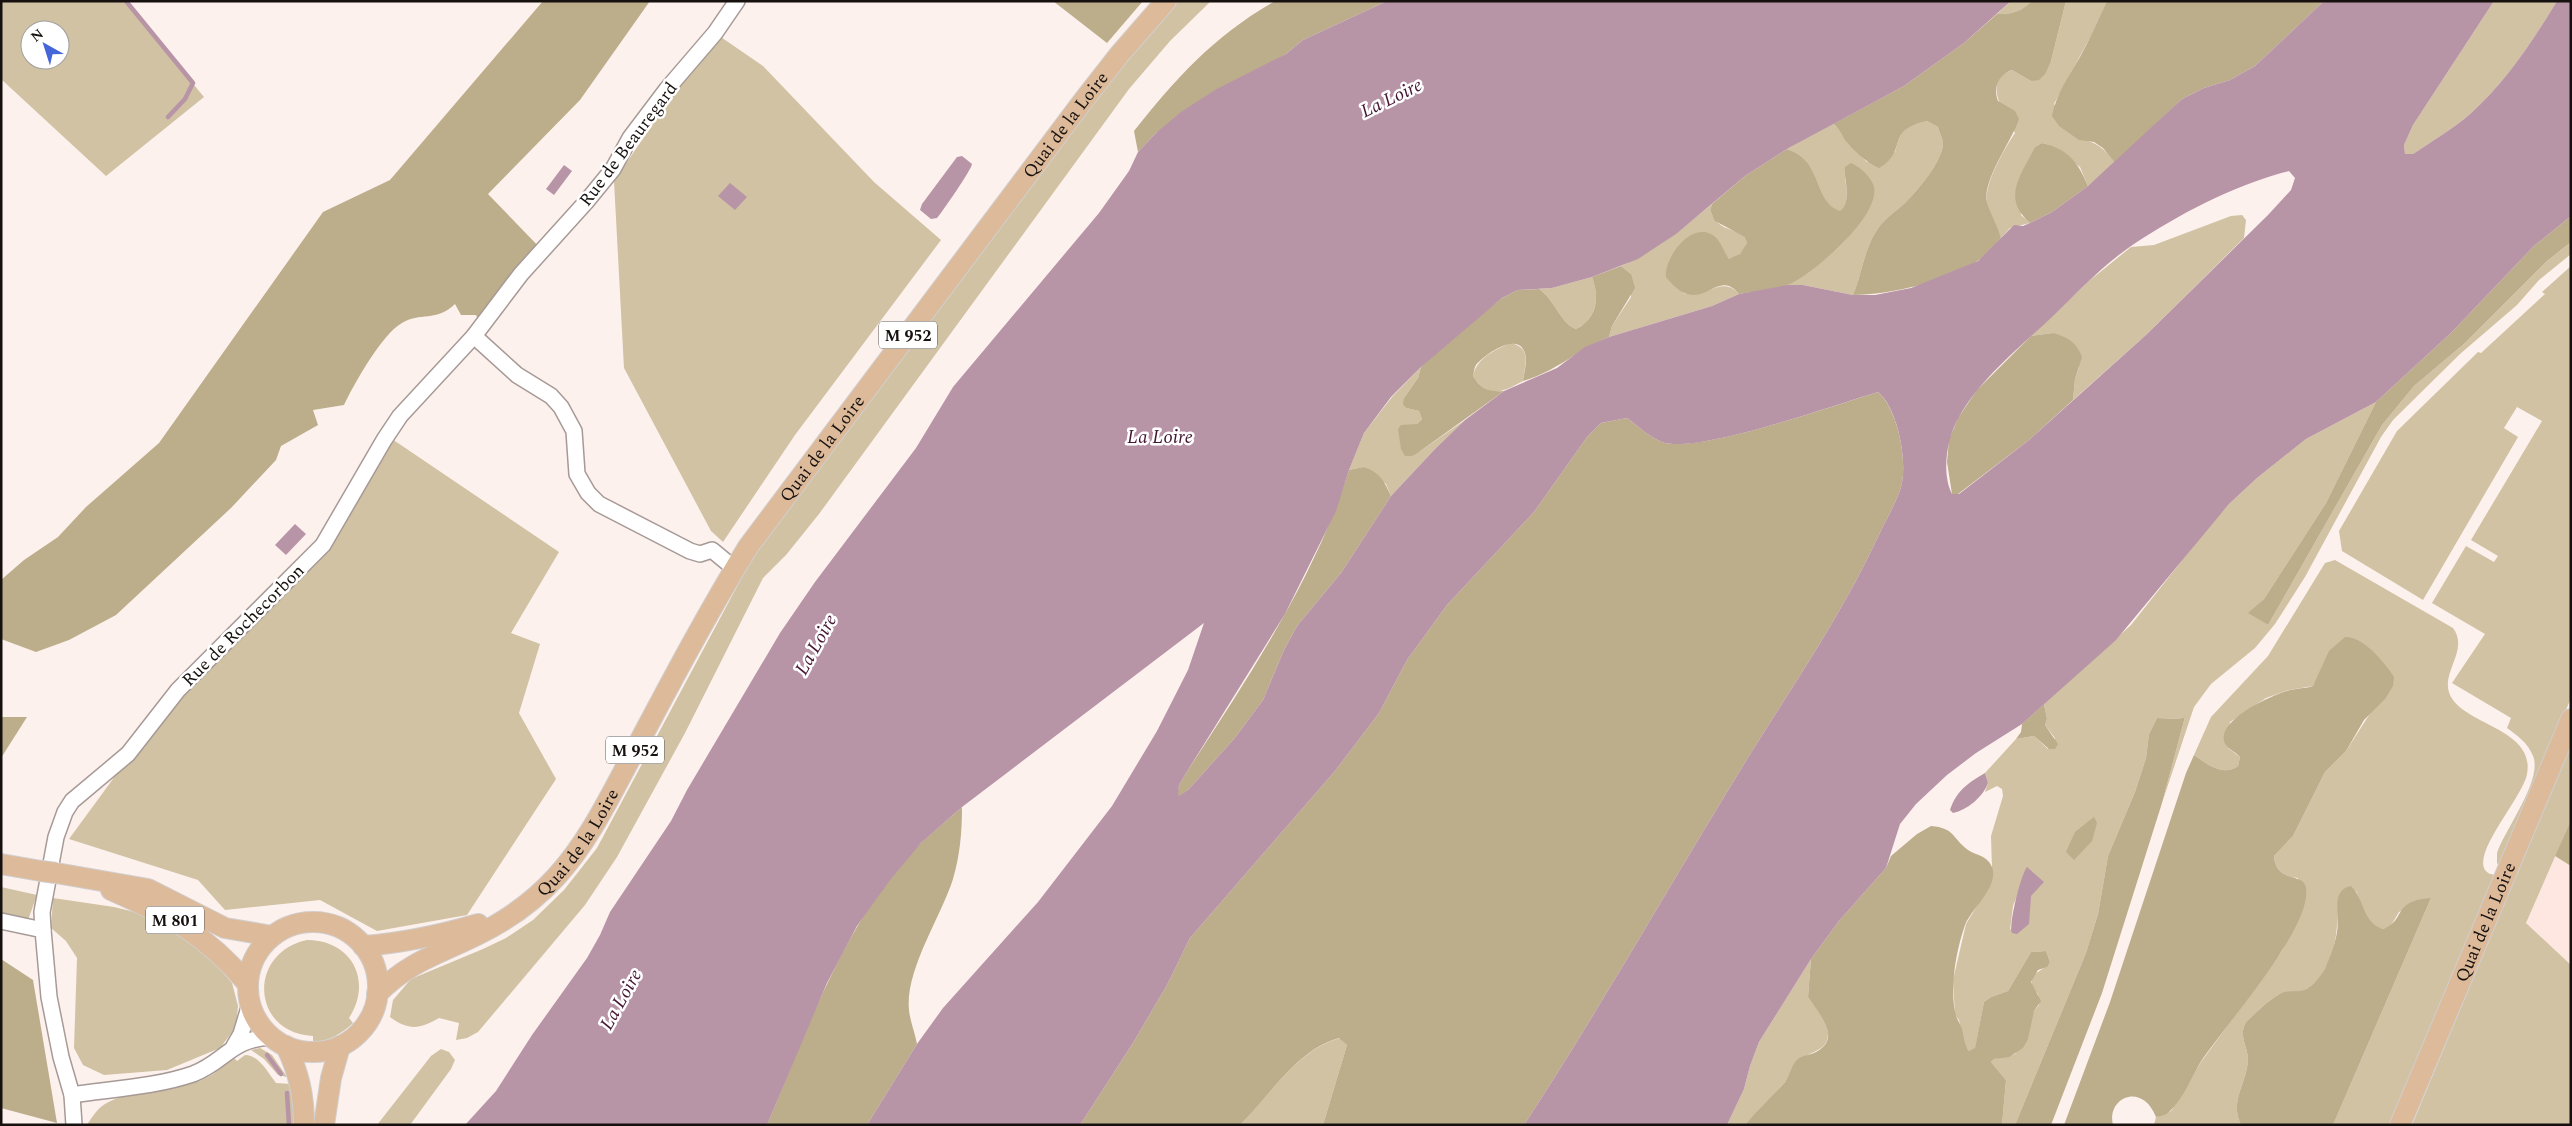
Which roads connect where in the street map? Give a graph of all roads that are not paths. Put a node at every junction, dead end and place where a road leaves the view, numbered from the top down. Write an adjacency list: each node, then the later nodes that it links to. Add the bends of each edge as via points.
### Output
1 (737, 1): 3 (street, Rue de Beauregard, via 630,138 613,169 521,274)
2 (1166, 1): 4 (main road, Quai de la Loire / M 952, via 1083,102 748,547)
3 (477, 333): 4 (street, via 517,375 551,396 561,407 574,431 577,474 599,504 690,551 700,554 712,550); 10 (street, Rue de Rochecorbon, via 400,416 322,545 178,690 128,754 72,801 65,812 54,847 42,912)
4 (735, 569): 8 (main road, Quai de la Loire / M 952, via 591,829 555,878)
5 (2571, 719): 23 (main road, Quai de la Loire)
6 (1, 864): 7 (main road, M 801)
7 (86, 879): 11 (main road, M 801, via 148,889 225,928); 13 (main road, M 801, via 154,909 193,931 218,951)
8 (512, 914): 12 (main road, M 952, via 424,938); 14 (main road, M 952, via 479,934 415,963)
9 (1, 921): 10 (street)
10 (43, 930): 19 (street, Rue de Rochecorbon, via 49,996)
11 (272, 936): 12 (main road, via 290,926 330,924 348,932); 13 (main road, via 251,966)
12 (363, 946): 14 (main road, via 377,977)
13 (248, 984): 15 (main road)
14 (377, 994): 18 (main road, via 371,1016 363,1028)
15 (250, 1004): 16 (main road, via 258,1022); 17 (street)
16 (279, 1042): 17 (street, via 258,1038); 18 (main road, via 304,1051 323,1051); 21 (main road, via 299,1078 304,1100)
17 (234, 1046): 19 (street, via 194,1074)
18 (340, 1046): 22 (main road)
19 (72, 1095): 20 (street, Rue de Rochecorbon)
20 (74, 1125)
21 (304, 1125)
22 (324, 1125)
23 (2400, 1125)

